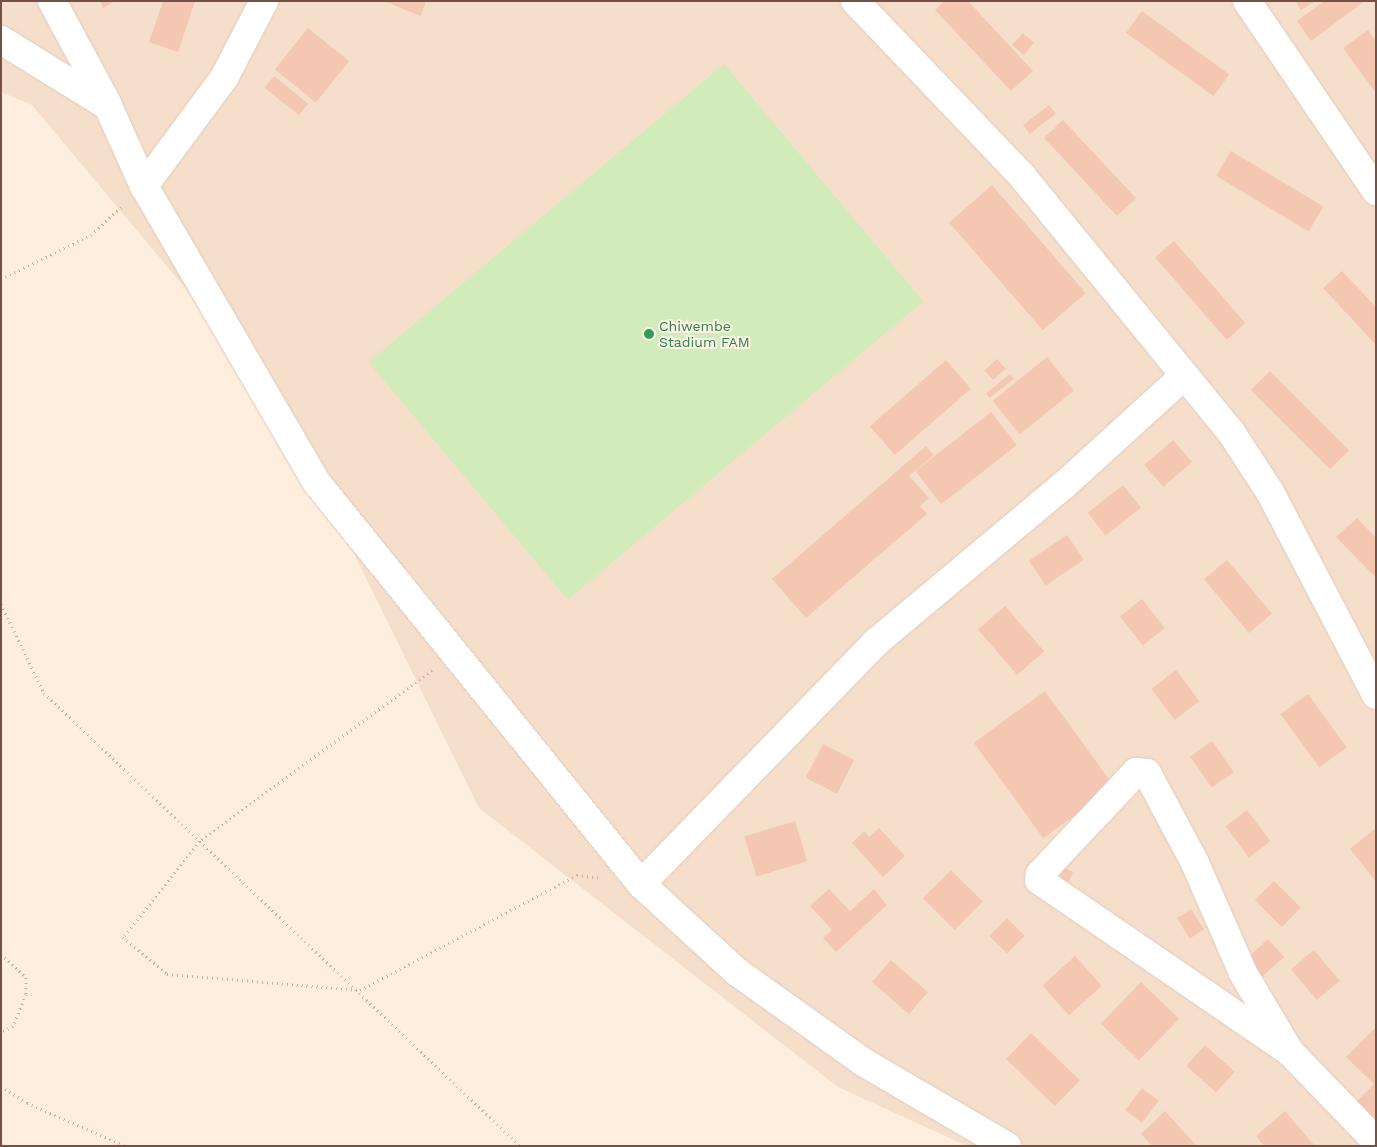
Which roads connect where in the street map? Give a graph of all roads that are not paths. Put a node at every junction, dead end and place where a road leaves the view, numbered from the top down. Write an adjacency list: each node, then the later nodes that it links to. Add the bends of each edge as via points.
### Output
1 (52, 1): 6 (street)
2 (264, 1): 7 (street, via 224,78)
3 (855, 1): 9 (street, via 1022,176)
4 (1246, 1): 8 (street)
5 (1, 40): 6 (street)
6 (108, 106): 7 (street)
7 (144, 186): 11 (street, via 317,482)
8 (1376, 191)
9 (1184, 376): 10 (street, via 1254,463); 11 (street, via 1062,486 875,643)
10 (1376, 694)
11 (640, 884): 14 (street, via 714,954 863,1062)
12 (1290, 1052): 12 (street, via 1243,973 1195,864 1148,773 1136,772 1040,874 1039,880); 13 (street)
13 (1376, 1142)
14 (1008, 1146)

